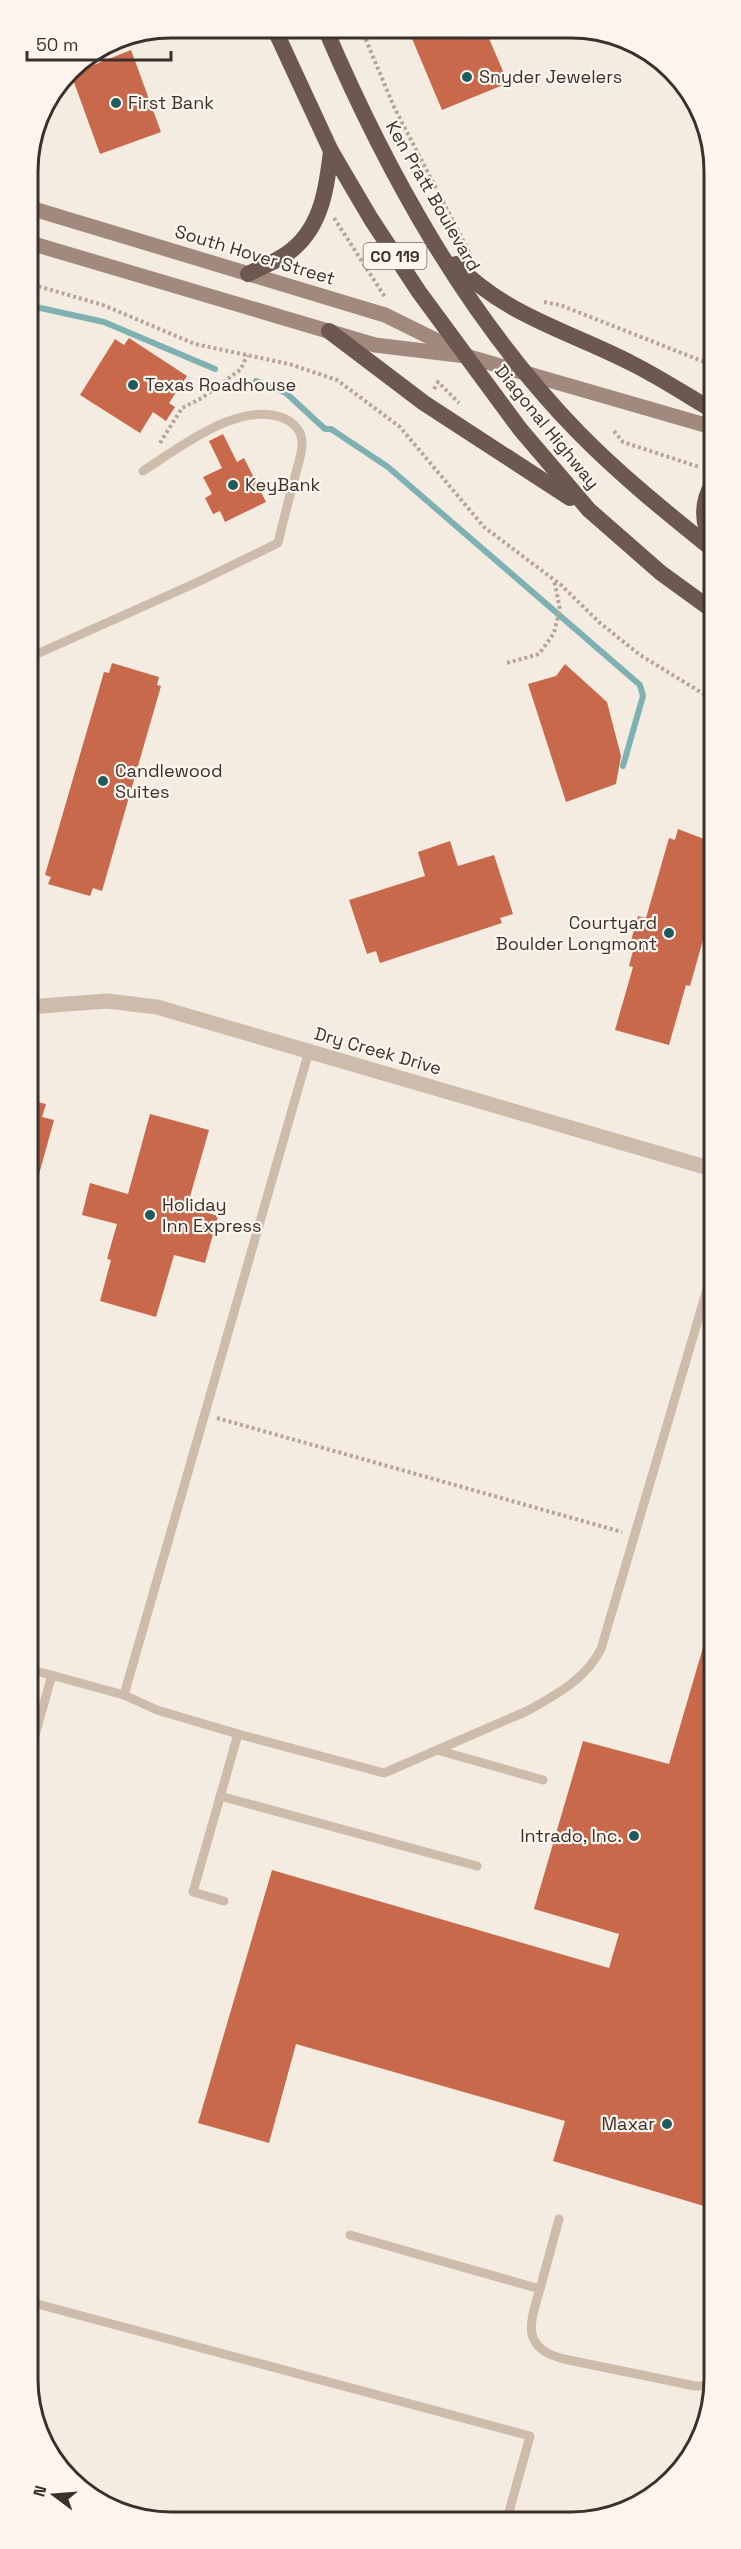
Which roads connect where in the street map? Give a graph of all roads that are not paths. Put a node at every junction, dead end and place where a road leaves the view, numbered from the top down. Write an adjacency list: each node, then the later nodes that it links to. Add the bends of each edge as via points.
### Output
1 (279, 38): 3 (highway, CO 119)
2 (330, 38): 5 (highway, Ken Pratt Boulevard / CO 119)
3 (331, 151): 7 (highway, via 321,207 306,236 293,249); 9 (highway, CO 119, via 377,228)
4 (38, 210): 7 (main road, South Hover Street)
5 (429, 234): 10 (highway, Ken Pratt Boulevard / CO 119, via 464,289); 11 (highway, via 469,278 499,300 632,364)
6 (38, 245): 8 (main road, South Hover Street)
7 (248, 274): 9 (main road, South Hover Street, via 385,315)
8 (329, 331): 9 (main road, South Hover Street, via 375,345); 14 (highway, via 482,443)
9 (466, 356): 10 (main road, South Hover Street); 14 (highway, Diagonal Highway / CO 119, via 520,429)
10 (527, 373): 12 (main road, South Hover Street); 15 (highway, Diagonal Highway / CO 119, via 578,431 631,482)
11 (704, 405)
12 (704, 425)
13 (142, 471): 17 (lane, via 199,436 249,415 281,417 294,424 302,439 278,543)
14 (589, 510): 16 (highway, Diagonal Highway / CO 119, via 661,573)
15 (704, 542)
16 (704, 604)
17 (38, 654)
18 (38, 1006): 19 (street, Dry Creek Drive, via 97,1001 157,1007)
19 (309, 1051): 20 (street, Dry Creek Drive); 24 (lane)
20 (704, 1167)
21 (703, 1298): 27 (lane, via 598,1656 560,1692 527,1711)
22 (38, 1671): 23 (lane)
23 (52, 1675): 24 (lane); 25 (lane)
24 (124, 1695): 26 (lane, via 157,1710)
25 (38, 1724)
26 (238, 1734): 27 (lane, via 384,1773); 29 (lane)
27 (437, 1750): 28 (lane)
28 (543, 1780)
29 (220, 1796): 30 (lane); 31 (lane, via 193,1892)
30 (477, 1866)
31 (224, 1901)
32 (559, 2219): 34 (lane)
33 (350, 2235): 34 (lane)
34 (540, 2289): 36 (lane, via 531,2329 535,2343 546,2353)
35 (38, 2304): 37 (lane, via 530,2436)
36 (703, 2386)
37 (509, 2512)

